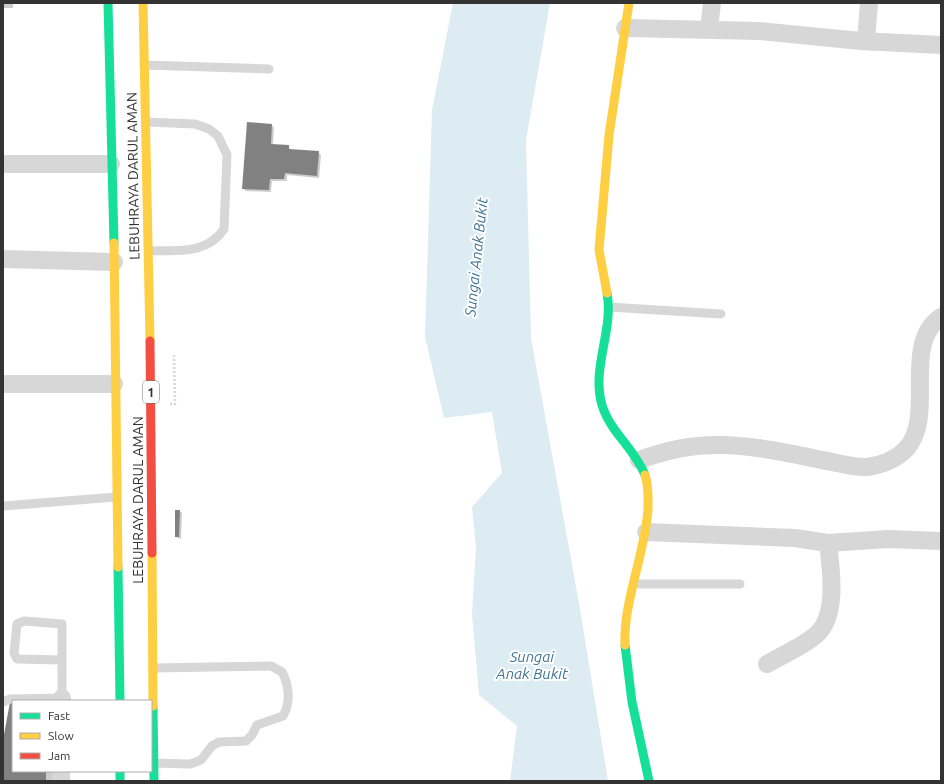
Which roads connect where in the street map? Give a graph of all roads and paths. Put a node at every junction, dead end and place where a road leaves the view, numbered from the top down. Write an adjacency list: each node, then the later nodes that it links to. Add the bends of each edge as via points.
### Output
1 (108, 3): 14 (main road, LEBUHRAYA DARUL AMAN)
2 (143, 3): 10 (main road, LEBUHRAYA DARUL AMAN / 1)
3 (629, 3): 6 (main road)
4 (712, 3): 7 (street)
5 (869, 3): 8 (street)
6 (625, 28): 7 (street); 18 (main road, via 609,135 598,250)
7 (709, 29): 8 (street)
8 (866, 41): 9 (street)
9 (941, 46)
10 (144, 65): 11 (lane); 12 (main road, LEBUHRAYA DARUL AMAN / 1)
11 (269, 69)
12 (146, 122): 15 (main road, LEBUHRAYA DARUL AMAN / 1); 15 (lane, via 195,124 218,136 227,155 224,229 217,239 208,245 194,248)
13 (3, 164): 14 (street)
14 (112, 164): 17 (main road, LEBUHRAYA DARUL AMAN)
15 (149, 251): 35 (main road, LEBUHRAYA DARUL AMAN / 1)
16 (3, 259): 17 (street)
17 (114, 262): 23 (main road, LEBUHRAYA DARUL AMAN)
18 (609, 307): 19 (lane); 25 (main road, via 600,398 608,421)
19 (720, 314)
20 (941, 317): 25 (street, via 928,332 921,350 917,427 907,448 888,463 865,467 755,447 723,445 674,448)
21 (174, 355): 24 (path)
22 (3, 384): 23 (street)
23 (114, 384): 26 (main road, LEBUHRAYA DARUL AMAN)
24 (175, 404)
25 (640, 460): 28 (main road, via 648,491)
26 (116, 497): 27 (lane); 37 (main road, LEBUHRAYA DARUL AMAN)
27 (3, 506)
28 (646, 532): 30 (street, via 795,538); 31 (main road)
29 (941, 541): 30 (street, via 888,539)
30 (828, 543): 34 (street, via 830,601 825,626 816,635)
31 (635, 584): 32 (lane); 41 (main road, via 626,622 626,662)
32 (740, 584)
33 (62, 660): 33 (lane, via 17,660 14,653 17,624 24,621 62,624); 36 (lane)
34 (767, 664)
35 (153, 668): 39 (main road, LEBUHRAYA DARUL AMAN / 1); 39 (lane, via 271,666 282,672 288,693 283,716 257,725 246,741 224,741 215,744 201,760 190,764)
36 (62, 700): 38 (lane, via 10,699)
37 (120, 700)
38 (3, 702)
39 (154, 763): 40 (main road, LEBUHRAYA DARUL AMAN / 1)
40 (154, 781)
41 (650, 781)

